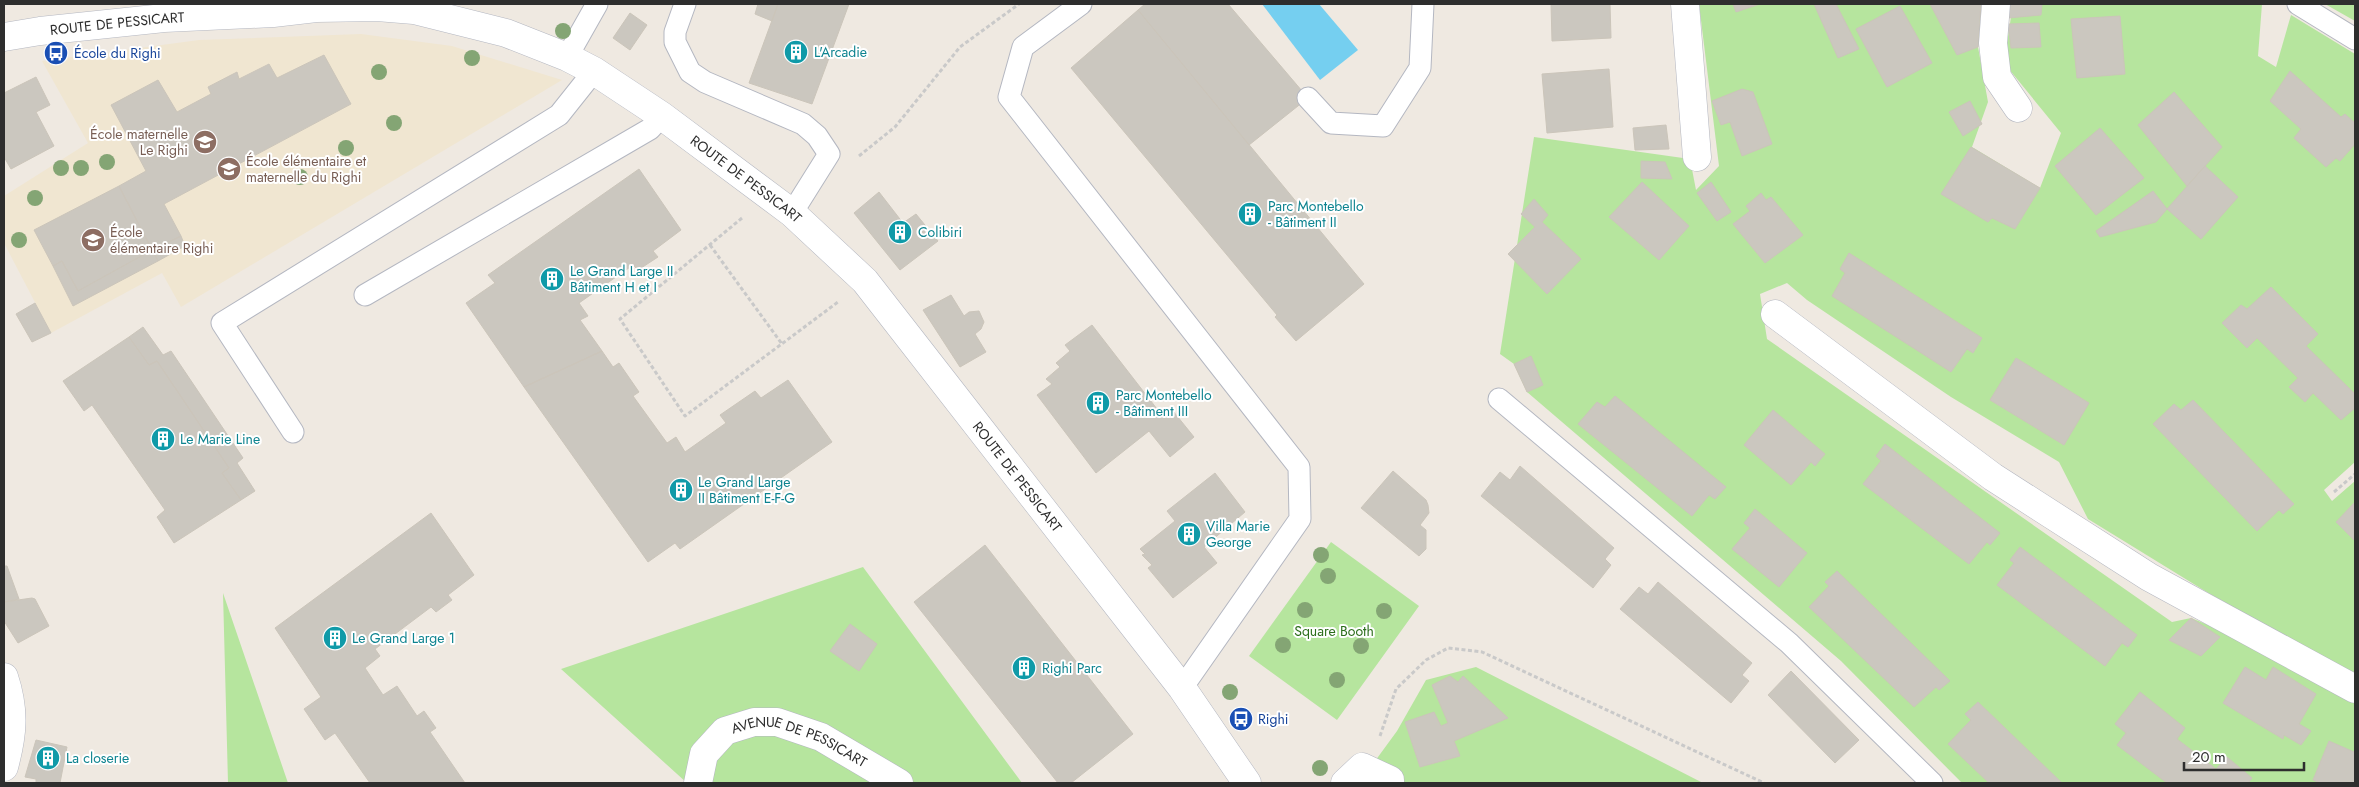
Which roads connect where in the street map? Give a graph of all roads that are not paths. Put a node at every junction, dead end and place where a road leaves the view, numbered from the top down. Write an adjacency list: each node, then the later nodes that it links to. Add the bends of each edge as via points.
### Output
1 (597, 4): 11 (lane)
2 (685, 4): 17 (lane, via 675,32 675,42 690,72 705,82 803,124 817,136 829,154)
3 (1081, 4): 23 (lane, via 1023,47 1009,98 1299,467 1300,519)
4 (1423, 4): 13 (lane, via 1420,68 1382,126 1332,123)
5 (1685, 4): 16 (street)
6 (1996, 4): 14 (street, via 1993,43 1997,77)
7 (2298, 4): 10 (lane)
8 (162, 11): 9 (street, ROUTE DE PESSICART); 11 (street, ROUTE DE PESSICART, via 273,13 316,8 377,7 414,10 506,33)
9 (4, 37)
10 (2355, 39)
11 (567, 57): 12 (street, ROUTE DE PESSICART)
12 (594, 71): 15 (street, ROUTE DE PESSICART); 21 (lane, via 559,115 222,322)
13 (1308, 98)
14 (2018, 108)
15 (662, 116): 17 (street, ROUTE DE PESSICART); 18 (lane, via 650,129)
16 (1697, 157)
17 (792, 213): 23 (street, ROUTE DE PESSICART, via 865,281)
18 (365, 295)
19 (1776, 314): 24 (street, via 1992,477 2148,577)
20 (1499, 399): 31 (lane, via 1789,643)
21 (293, 432)
22 (4, 677): 25 (street, via 11,699 12,739)
23 (1182, 688): 29 (street, ROUTE DE PESSICART)
24 (2355, 689)
25 (4, 768)
26 (1354, 775): 30 (street, via 1390,780)
27 (698, 783): 28 (street, AVENUE DE PESSICART, via 704,754 725,731 754,722 777,722 821,737)
28 (899, 783)
29 (1247, 783)
30 (1390, 783)
31 (1932, 783)

